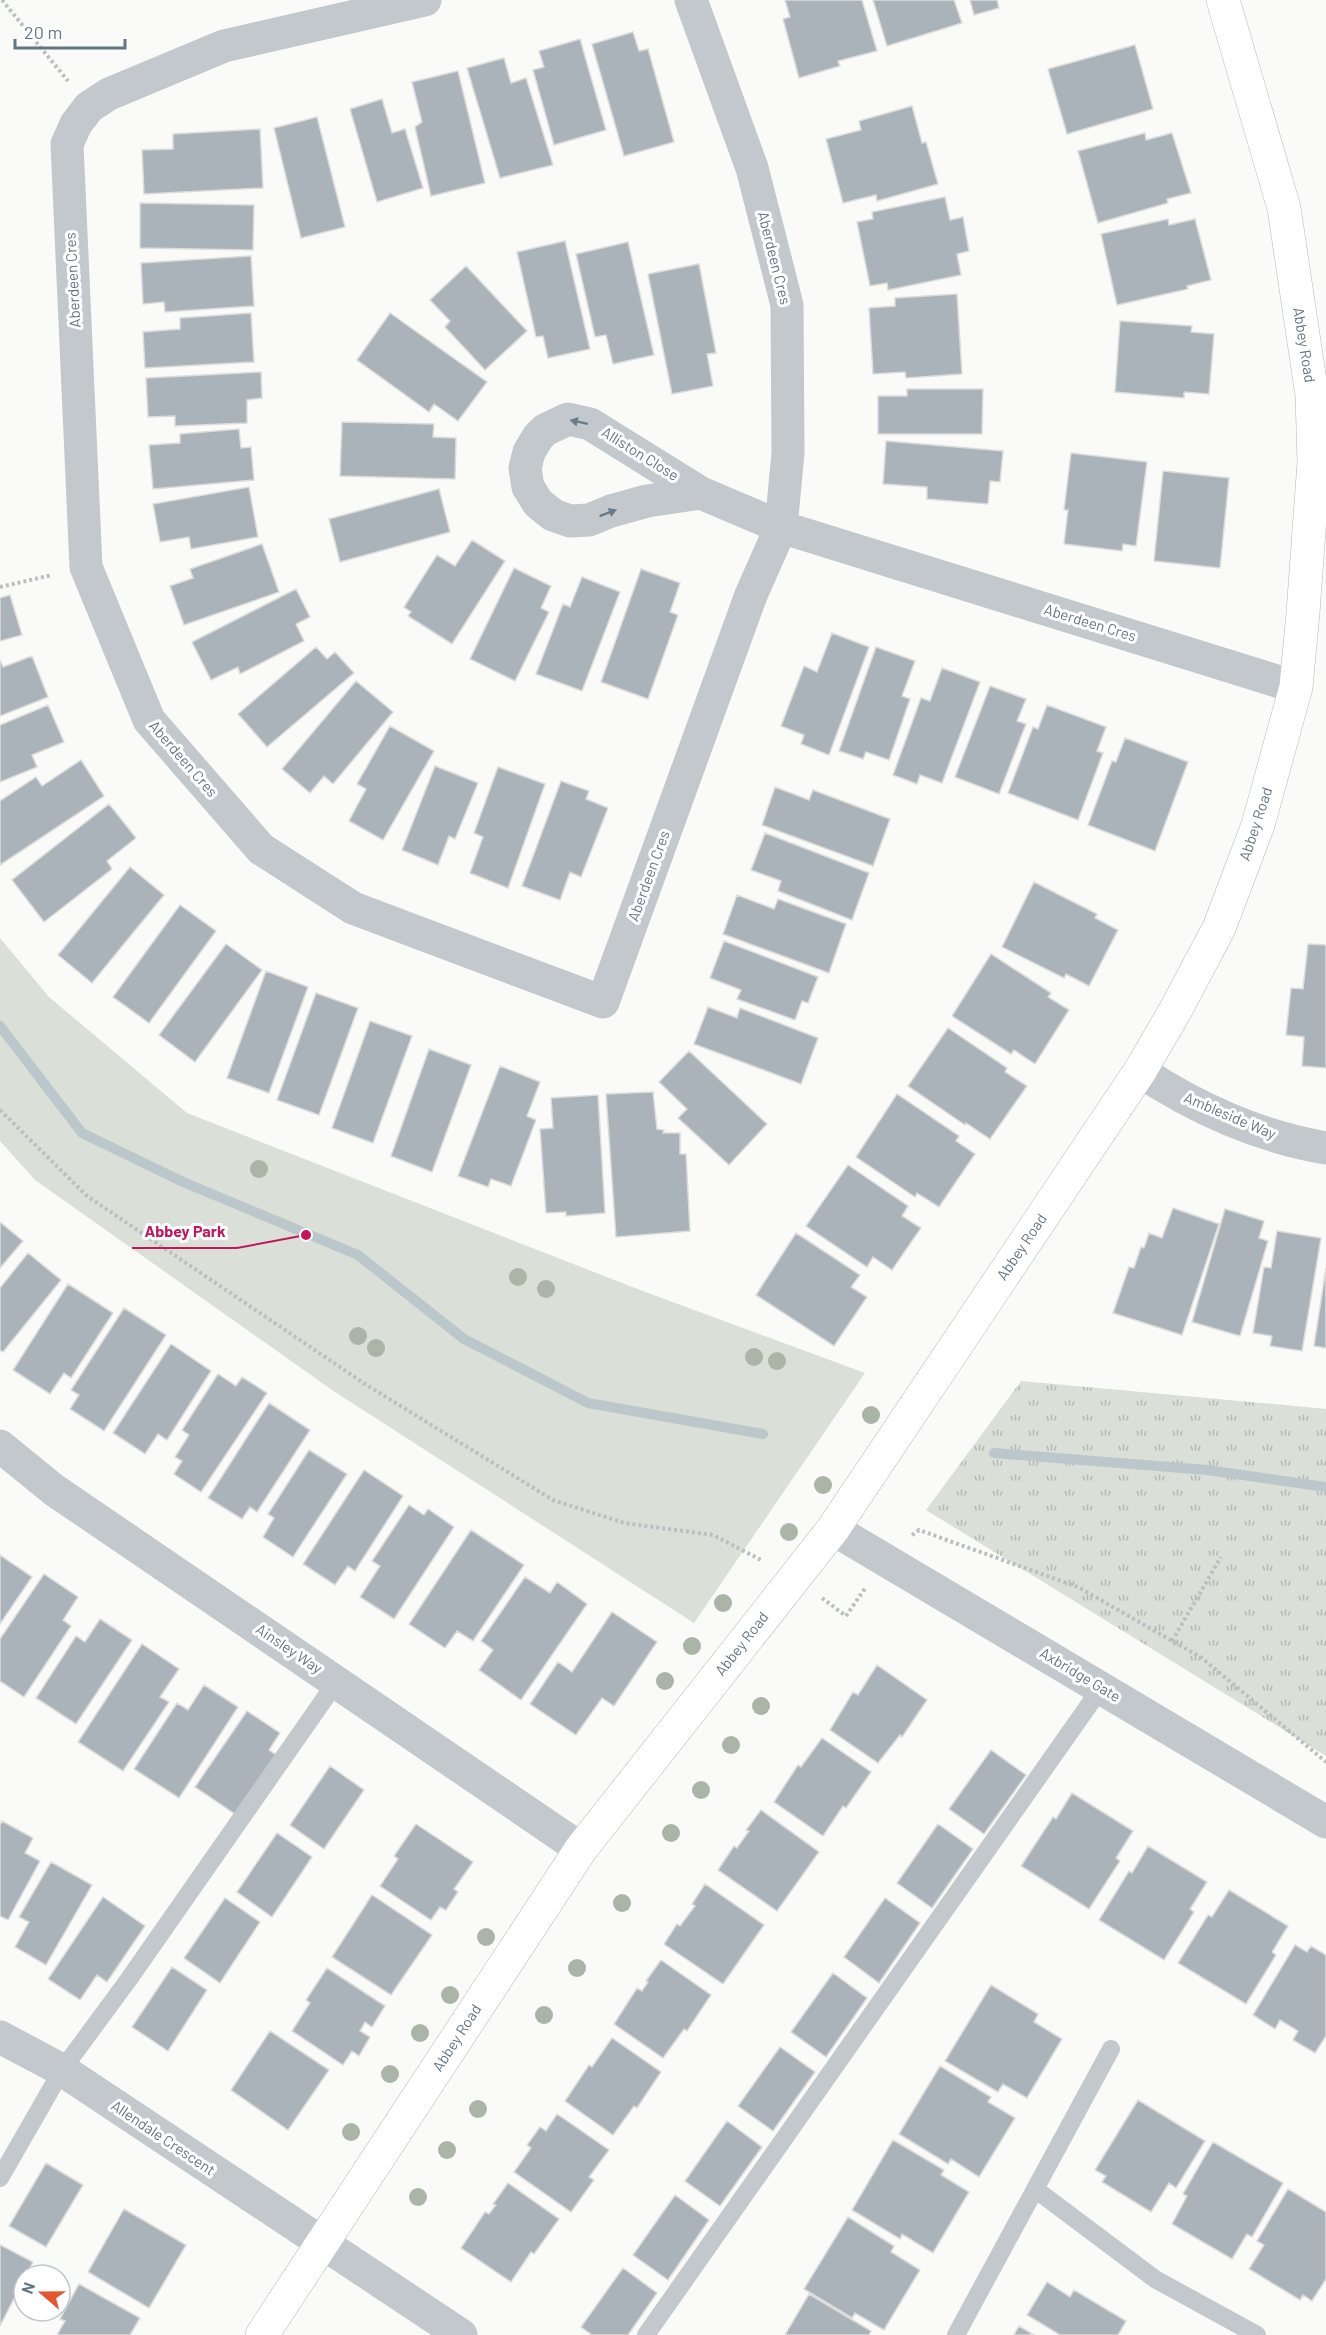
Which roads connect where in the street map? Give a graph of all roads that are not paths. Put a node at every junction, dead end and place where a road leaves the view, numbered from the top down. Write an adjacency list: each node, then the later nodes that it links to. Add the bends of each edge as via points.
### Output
1 (425, 0): 5 (street, Aberdeen Cres, via 224,46 88,106 67,144 86,567 149,720 261,849 353,908 603,1002 751,595)
2 (691, 0): 5 (street, Aberdeen Cres, via 752,168 787,305 788,453)
3 (1222, 0): 6 (street, Abbey Road, via 1284,207 1312,395 1314,462)
4 (701, 493): 4 (street, Alliston Close, one-way to 4, via 610,435 590,424 568,419 538,437 525,468 528,487 538,503 553,515 570,521 589,520 647,501); 5 (street, Alliston Close)
5 (781, 527): 6 (street, Aberdeen Cres)
6 (1296, 687): 7 (street, Abbey Road, via 1258,825 1219,928)
7 (1140, 1071): 8 (street, Ambleside Way, via 1188,1101 1267,1135); 10 (street, Abbey Road)
8 (1326, 1148)
9 (0, 1446): 11 (street, Ainsley Way, via 54,1490)
10 (833, 1529): 12 (street, Axbridge Gate); 14 (street, Abbey Road)
11 (336, 1681): 14 (street, Ainsley Way); 17 (lane)
12 (1101, 1688): 13 (street, Axbridge Gate); 23 (lane)
13 (1326, 1822)
14 (581, 1849): 20 (street, Abbey Road)
15 (0, 2037): 17 (street, Allendale Crescent)
16 (1111, 2049): 19 (lane)
17 (62, 2070): 18 (lane); 20 (street, Allendale Crescent)
18 (0, 2178)
19 (1035, 2189): 24 (lane); 25 (lane, via 1155,2279)
20 (322, 2244): 21 (street, Abbey Road); 22 (street, Allendale Crescent)
21 (262, 2335)
22 (461, 2335)
23 (646, 2335)
24 (956, 2335)
25 (1257, 2335)

